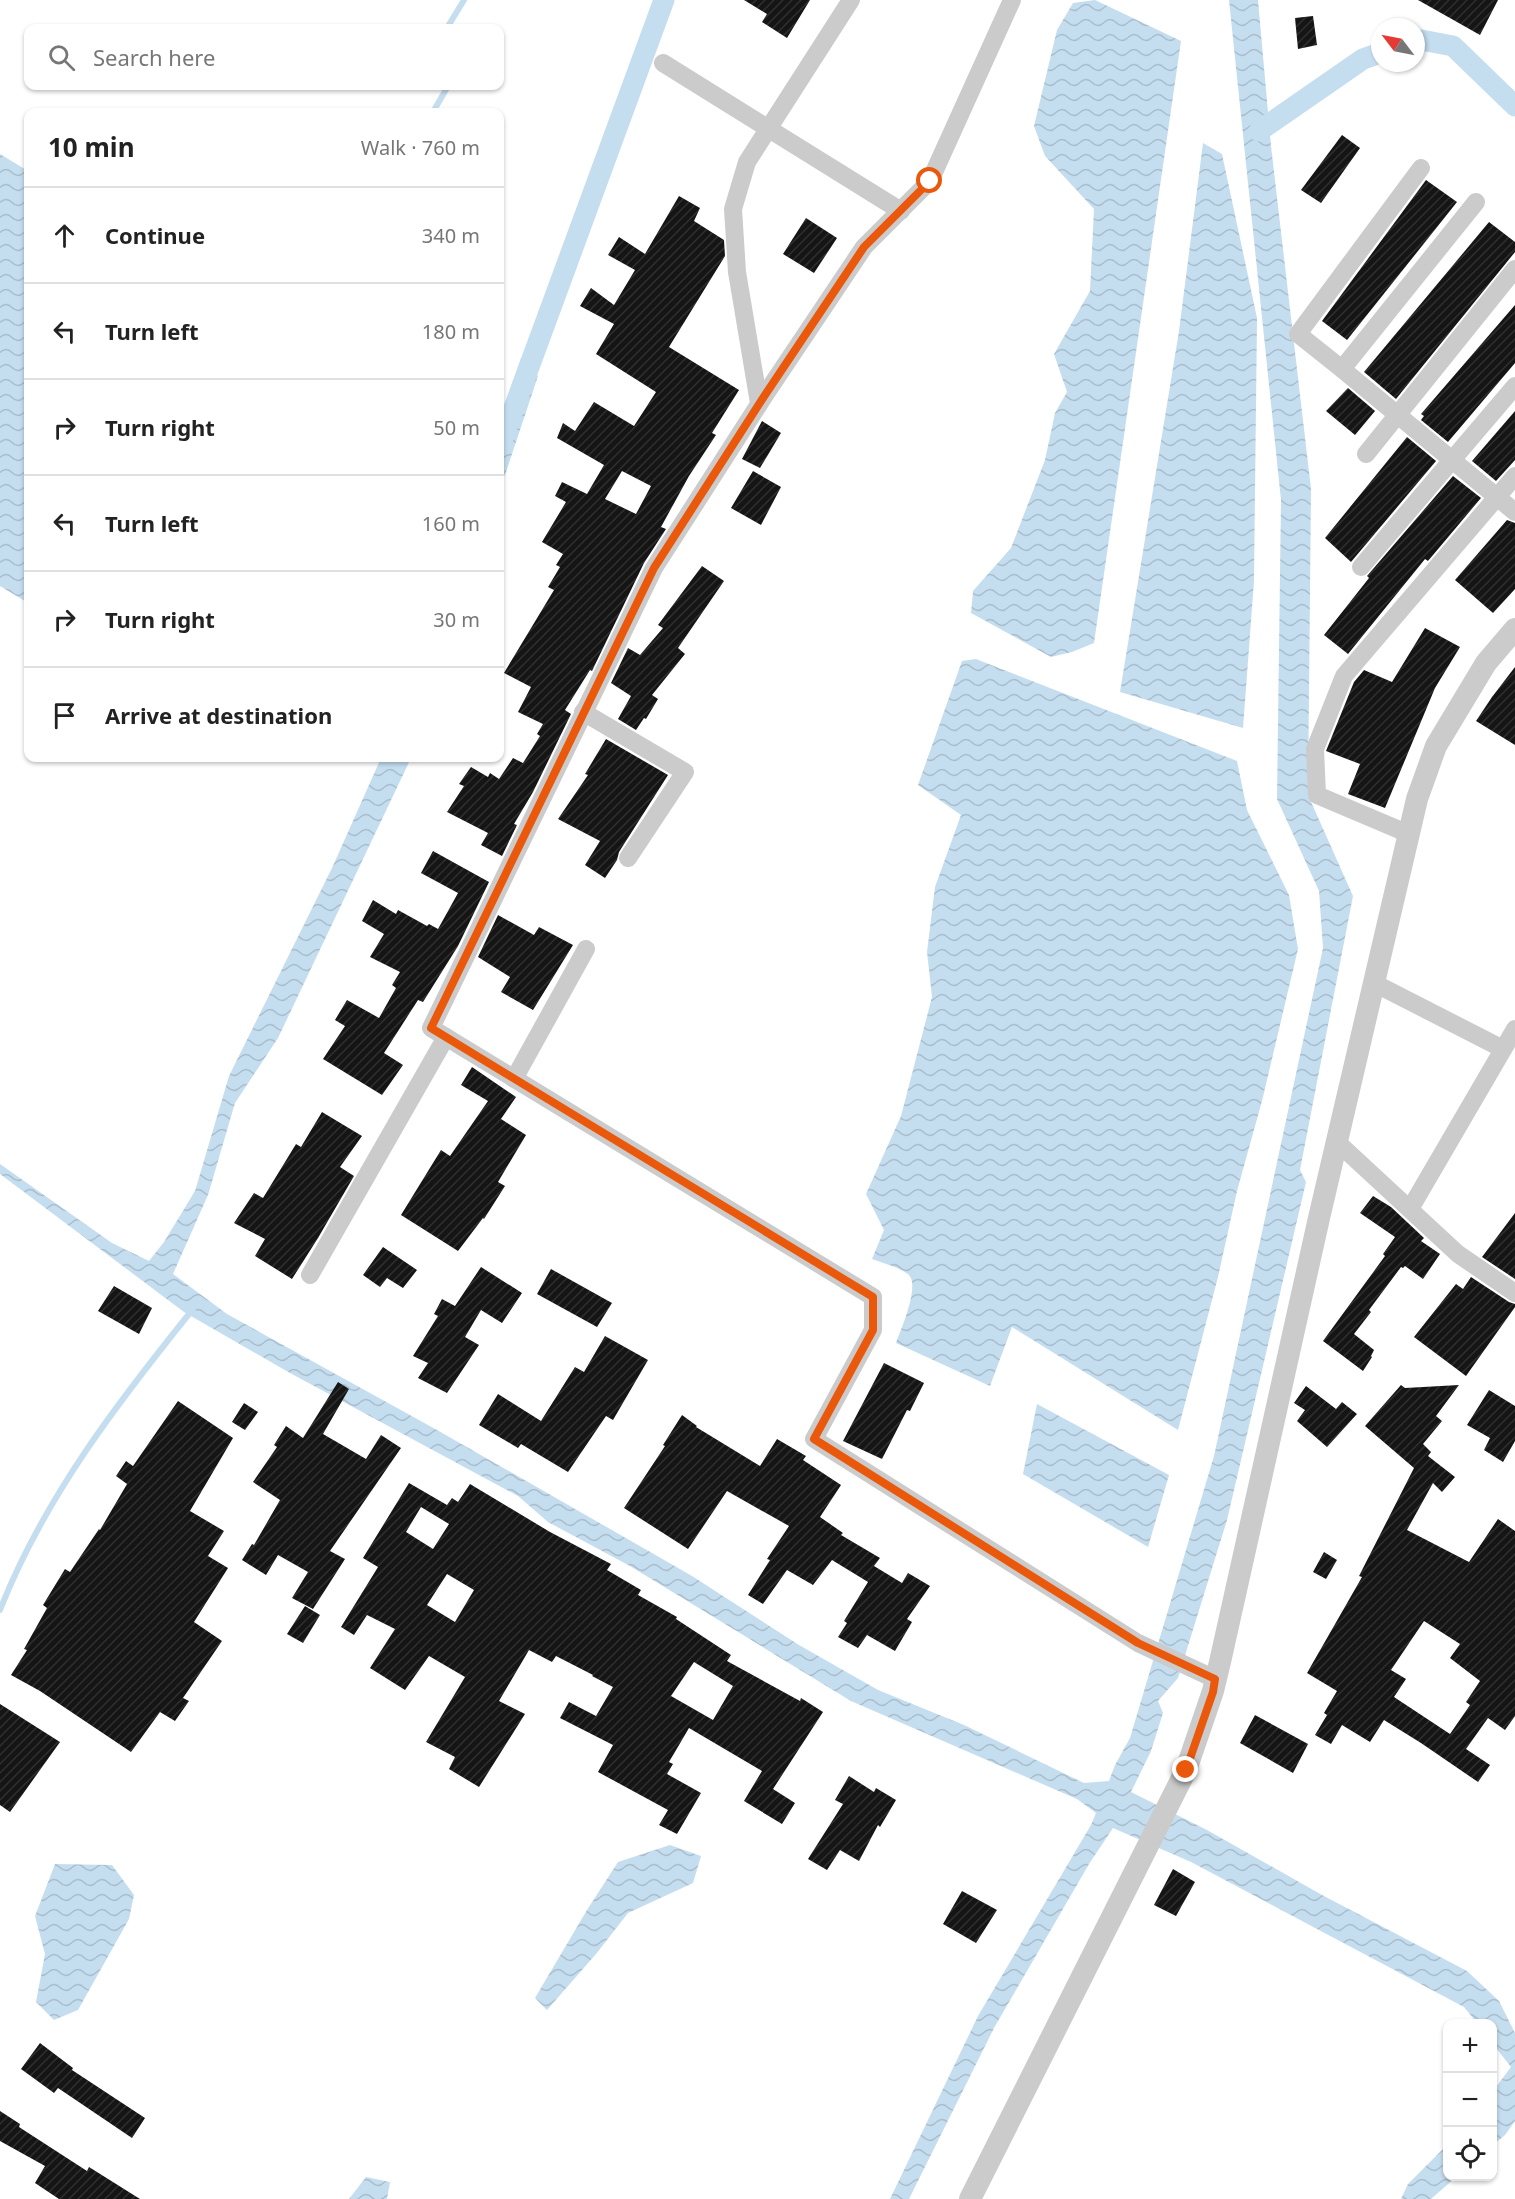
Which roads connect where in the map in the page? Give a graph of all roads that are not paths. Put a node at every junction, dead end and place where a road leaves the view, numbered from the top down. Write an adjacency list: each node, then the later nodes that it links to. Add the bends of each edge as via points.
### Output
1 (851, 0): 4 (street)
2 (1012, 0): 7 (street, via 930,181)
3 (663, 63): 4 (street)
4 (768, 129): 7 (street); 11 (street, via 747,162 733,208 737,272)
5 (1421, 168): 9 (street, via 1298,334)
6 (1476, 202): 9 (street)
7 (901, 210): 11 (street, via 864,247)
8 (1515, 269): 12 (street)
9 (1342, 369): 12 (street)
10 (1515, 386): 14 (street)
11 (759, 403): 20 (street, via 654,568)
12 (1397, 414): 13 (street); 14 (street)
13 (1366, 454)
14 (1452, 460): 16 (street); 18 (street)
15 (1515, 476): 16 (street)
16 (1497, 497): 17 (street); 21 (street, via 1344,676 1315,750 1317,795)
17 (1515, 512)
18 (1361, 567)
19 (1515, 628): 21 (street, via 1486,663 1436,746)
20 (583, 712): 22 (street, via 685,772); 26 (street, via 431,1028)
21 (1409, 834): 24 (street)
22 (628, 858)
23 (586, 950): 28 (street)
24 (1374, 984): 27 (street); 29 (street)
25 (1515, 1029): 27 (street)
26 (446, 1037): 28 (street); 31 (street)
27 (1503, 1049): 30 (street)
28 (514, 1079): 33 (street, via 873,1297 873,1330 814,1439 1138,1643)
29 (1337, 1142): 30 (street); 33 (street)
30 (1410, 1209): 32 (street, via 1458,1254)
31 (310, 1275)
32 (1515, 1293)
33 (1215, 1679): 34 (street, via 1186,1770)
34 (970, 2199)

